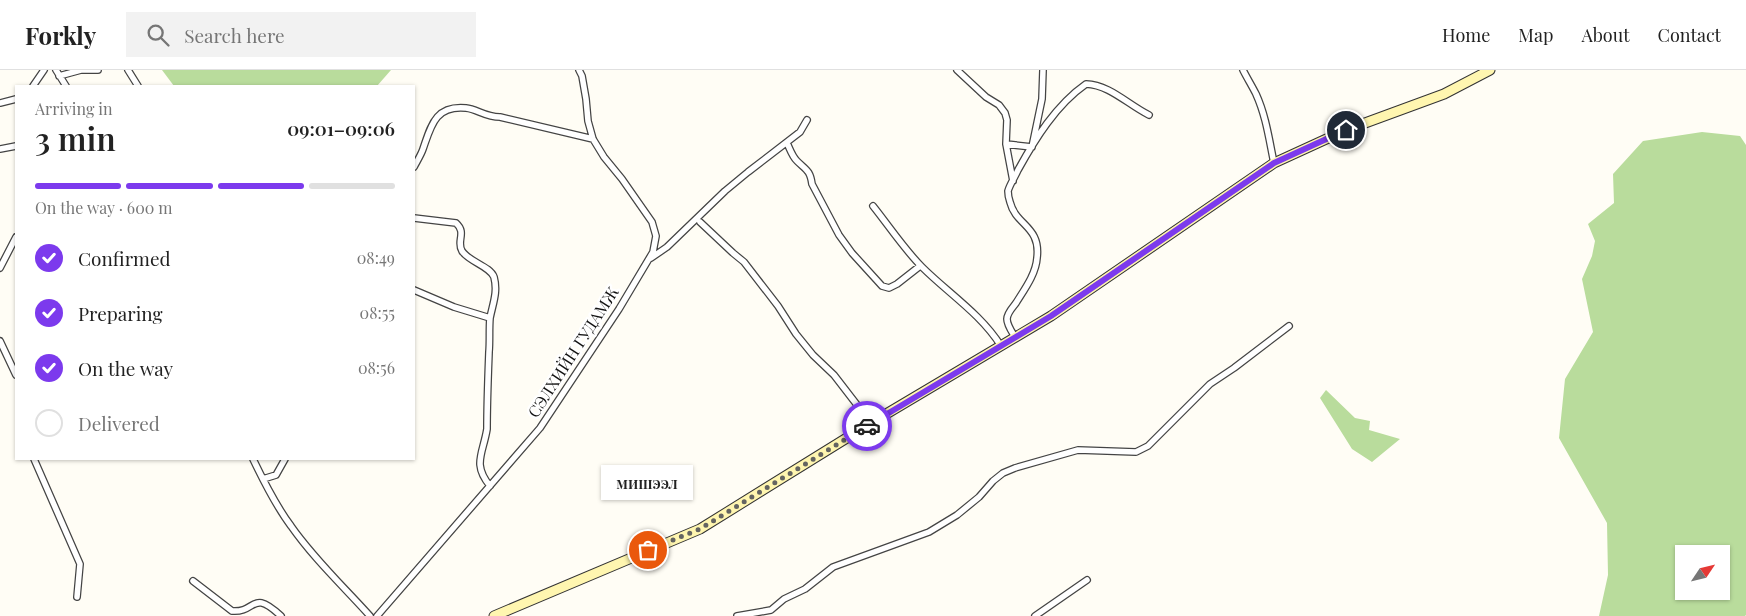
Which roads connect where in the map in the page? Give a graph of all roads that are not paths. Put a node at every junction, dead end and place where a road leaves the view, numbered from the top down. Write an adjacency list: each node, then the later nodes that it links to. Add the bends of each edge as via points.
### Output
1 (44, 70): 11 (street)
2 (82, 70): 3 (street); 10 (street)
3 (98, 70)
4 (128, 70): 13 (street)
5 (579, 70): 18 (street, СЭЛХИЙН ГУДАМЖ)
6 (957, 70): 20 (street, via 1005,112)
7 (1043, 70): 22 (street, via 1042,99)
8 (1242, 70): 24 (street, via 1256,95 1268,128)
9 (1490, 70): 24 (main road, via 1444,94 1346,130)
10 (57, 73): 12 (street)
11 (34, 85)
12 (65, 85)
13 (137, 85)
14 (15, 99): 15 (street)
15 (0, 103)
16 (1149, 115): 22 (street, via 1106,88 1086,84 1064,103)
17 (806, 120): 19 (street, via 800,132)
18 (593, 139): 25 (street, via 485,116 468,108 456,108 437,116); 31 (street, СЭЛХИЙН ГУДАМЖ, via 652,222 656,236)
19 (787, 142): 31 (street, via 731,186 667,247); 32 (street, via 793,156 811,176 812,184 839,235 882,286 889,288 897,284)
20 (1006, 144): 22 (street); 26 (street)
21 (15, 146): 23 (street)
22 (1032, 147): 26 (street)
23 (0, 148)
24 (1274, 163): 37 (main road, via 1059,311)
25 (415, 165)
26 (1013, 181): 37 (street, via 1008,191 1012,208 1033,233 1038,247 1030,280 1008,314 1008,323)
27 (873, 206): 32 (street)
28 (415, 220): 35 (street, via 460,226 462,251 494,276 496,296)
29 (700, 222): 41 (street, via 744,262 808,348)
30 (15, 239): 33 (street)
31 (649, 259): 46 (street, СЭЛХИЙН ГУДАМЖ, via 540,428)
32 (920, 266): 39 (street, via 954,294 995,336)
33 (0, 268)
34 (415, 290): 35 (street)
35 (490, 318): 46 (street, via 487,429 479,470)
36 (1289, 326): 54 (street, via 1210,384 1142,450 1078,450 1003,473 979,498 929,532 833,567 771,610)
37 (1015, 337): 39 (main road)
38 (0, 342): 40 (street)
39 (1000, 346): 41 (main road)
40 (15, 373)
41 (871, 423): 53 (main road, via 700,529)
42 (34, 460): 49 (street, via 80,564)
43 (253, 460): 45 (street)
44 (284, 460): 45 (street, via 276,475)
45 (263, 480): 51 (street, via 290,526)
46 (490, 486): 52 (street, СЭЛХИЙН ГУДАМЖ)
47 (1087, 580): 55 (street)
48 (193, 581): 50 (street, via 232,611 262,602)
49 (77, 597)
50 (281, 616)
51 (370, 616)
52 (377, 616)
53 (494, 616)
54 (737, 616)
55 (1035, 616)

